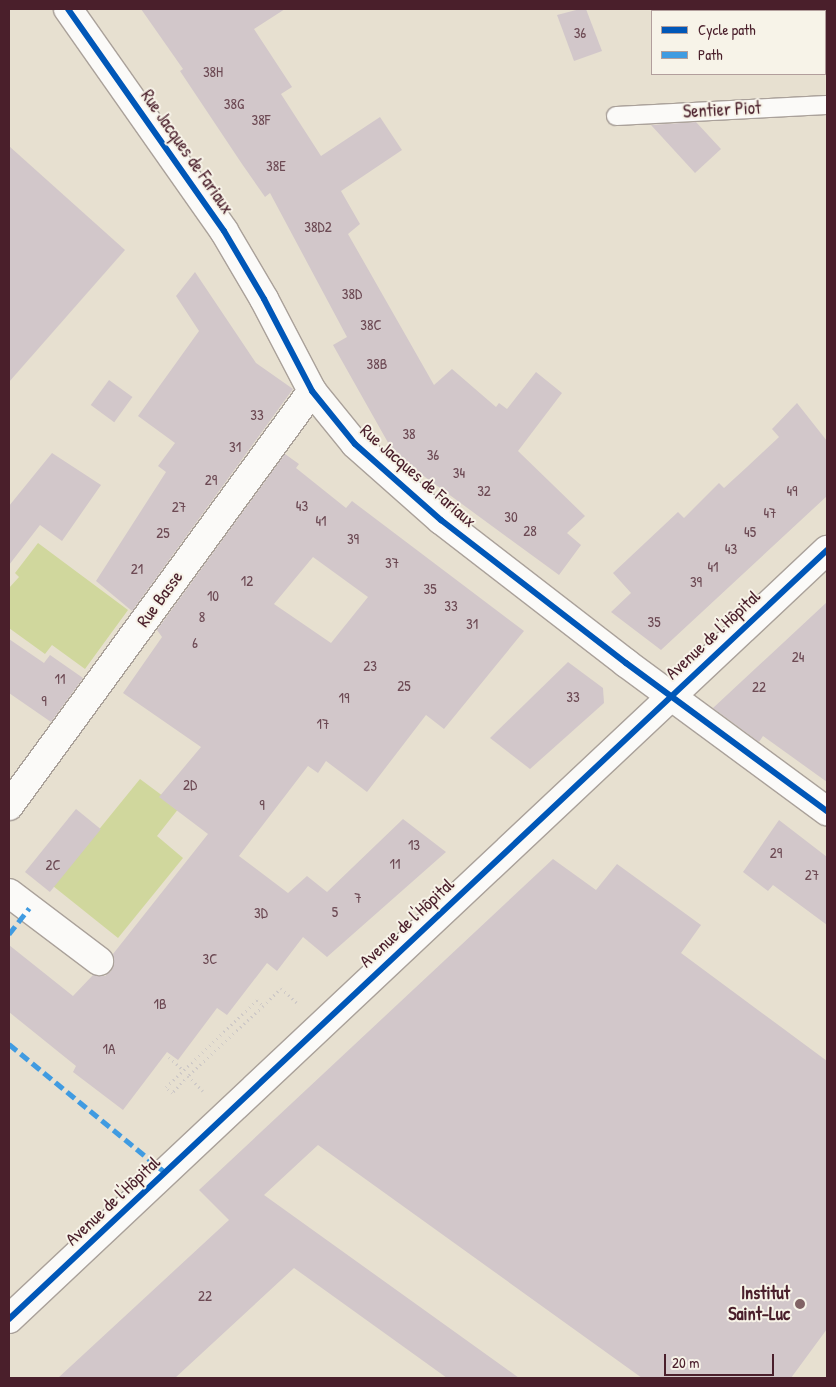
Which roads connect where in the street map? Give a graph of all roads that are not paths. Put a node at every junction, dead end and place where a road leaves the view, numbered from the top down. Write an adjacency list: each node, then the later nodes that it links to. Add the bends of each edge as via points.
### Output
1 (68, 9): 4 (street, Rue Jacques de Fariaux, via 224,232 264,299)
2 (827, 105): 3 (lane, Sentier Piot)
3 (616, 116)
4 (312, 391): 6 (street, Rue Jacques de Fariaux, via 355,444 441,520); 7 (street, Rue Basse)
5 (827, 550): 6 (street, Avenue de l'Hôpital)
6 (672, 695): 8 (street, Rue Jacques de Fariaux); 11 (street, Avenue de l'Hôpital)
7 (9, 806)
8 (827, 811)
9 (9, 893): 10 (street)
10 (99, 961)
11 (9, 1319)

